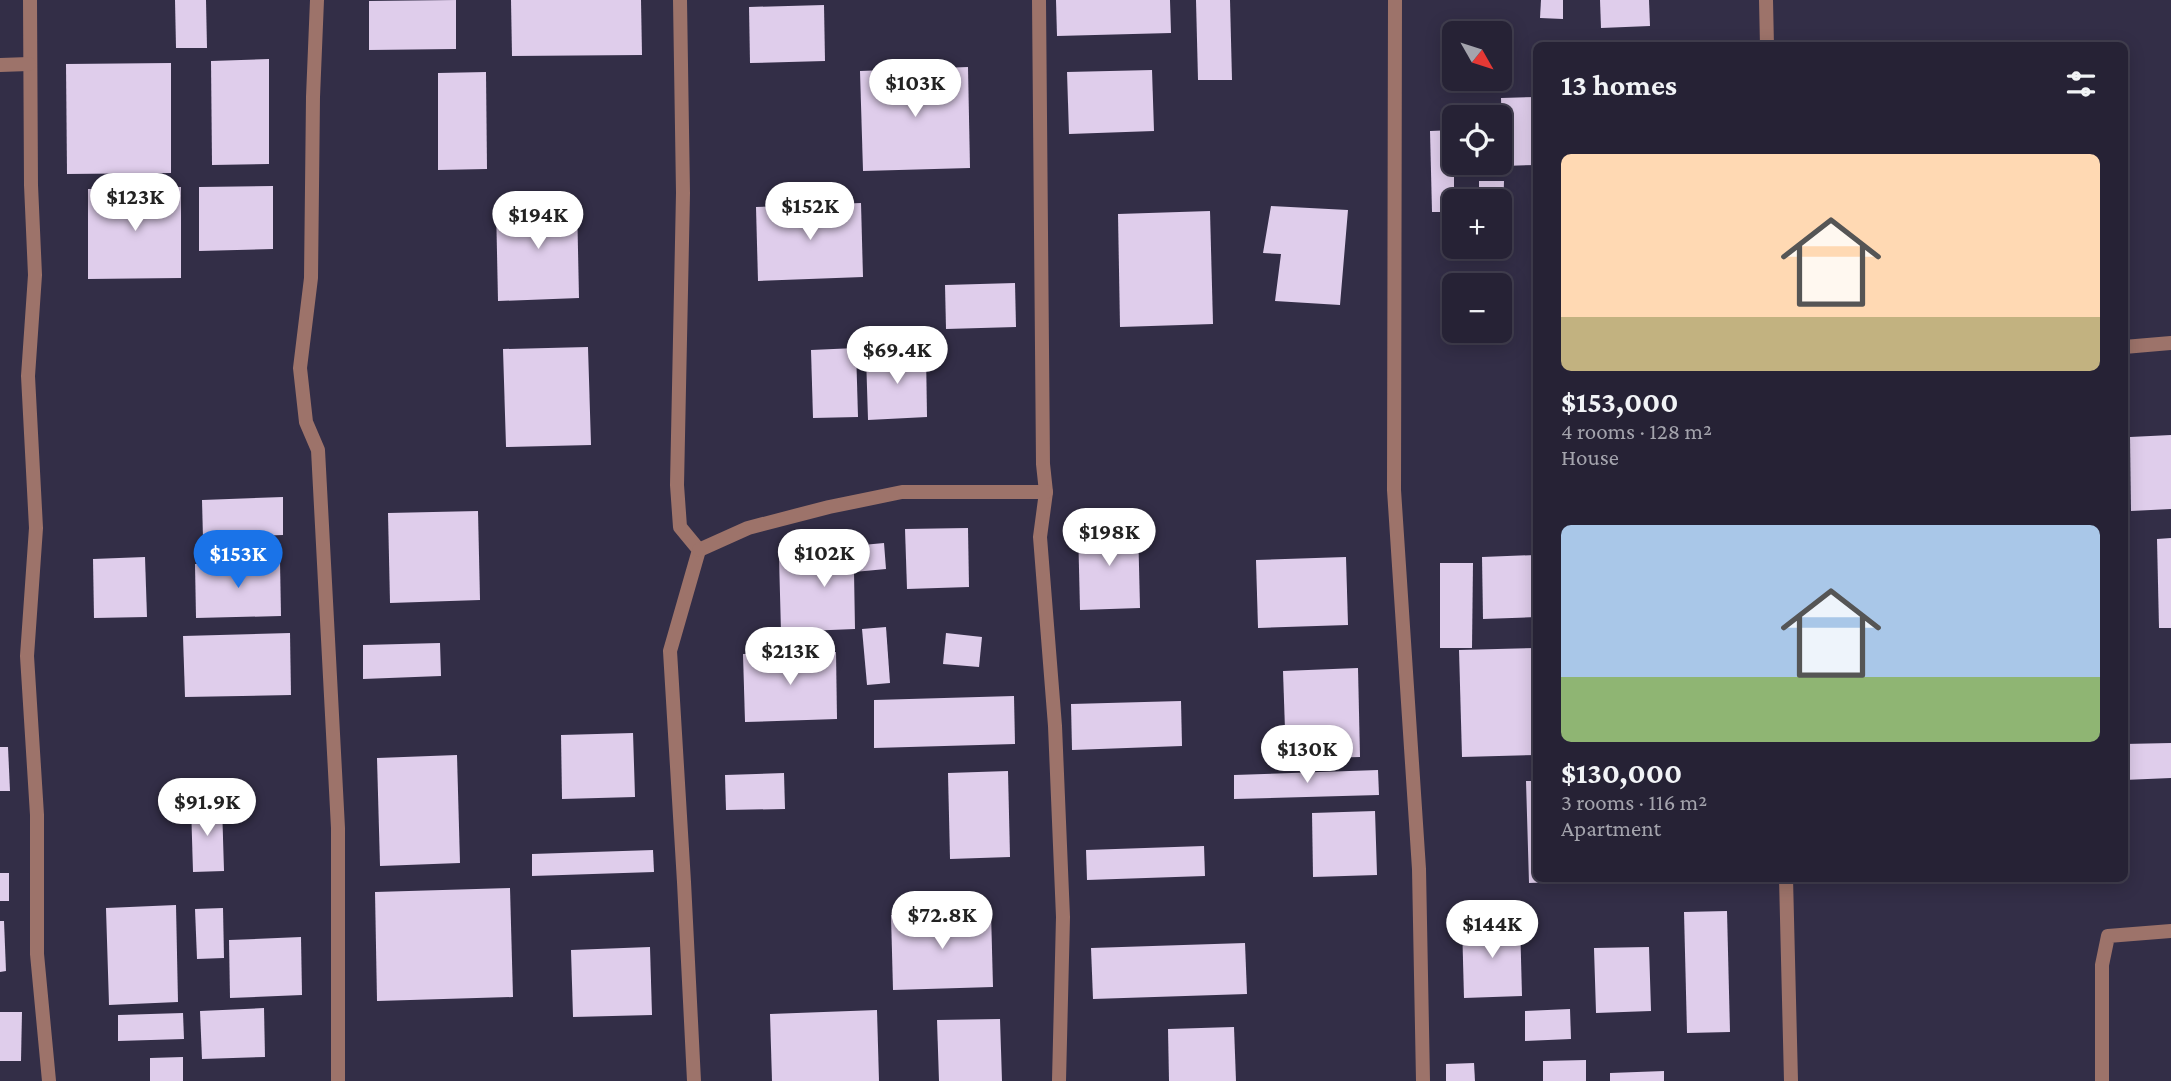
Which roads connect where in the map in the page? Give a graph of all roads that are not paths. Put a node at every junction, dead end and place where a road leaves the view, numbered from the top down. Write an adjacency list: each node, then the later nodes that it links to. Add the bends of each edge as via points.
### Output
1 (30, 0): 8 (street)
2 (317, 0): 17 (street, via 311,278 300,368 306,422 318,450 338,828)
3 (680, 0): 13 (street, via 677,485 680,527)
4 (1039, 0): 12 (street)
5 (1395, 0): 20 (street, via 1394,490 1419,869)
6 (1766, 0): 7 (street)
7 (1767, 42)
8 (30, 64): 9 (street); 16 (street, via 35,275 28,376 36,528 27,656 37,815 37,954)
9 (0, 65)
10 (2171, 343): 11 (street)
11 (2128, 347)
12 (1046, 492): 13 (street, via 902,492 748,528); 19 (street, via 1040,537 1055,726 1063,917)
13 (699, 550): 18 (street, via 670,651)
14 (1786, 882): 21 (street)
15 (2171, 931): 22 (street, via 2108,936 2102,965)
16 (49, 1081)
17 (338, 1081)
18 (694, 1081)
19 (1059, 1081)
20 (1423, 1081)
21 (1791, 1081)
22 (2102, 1081)

